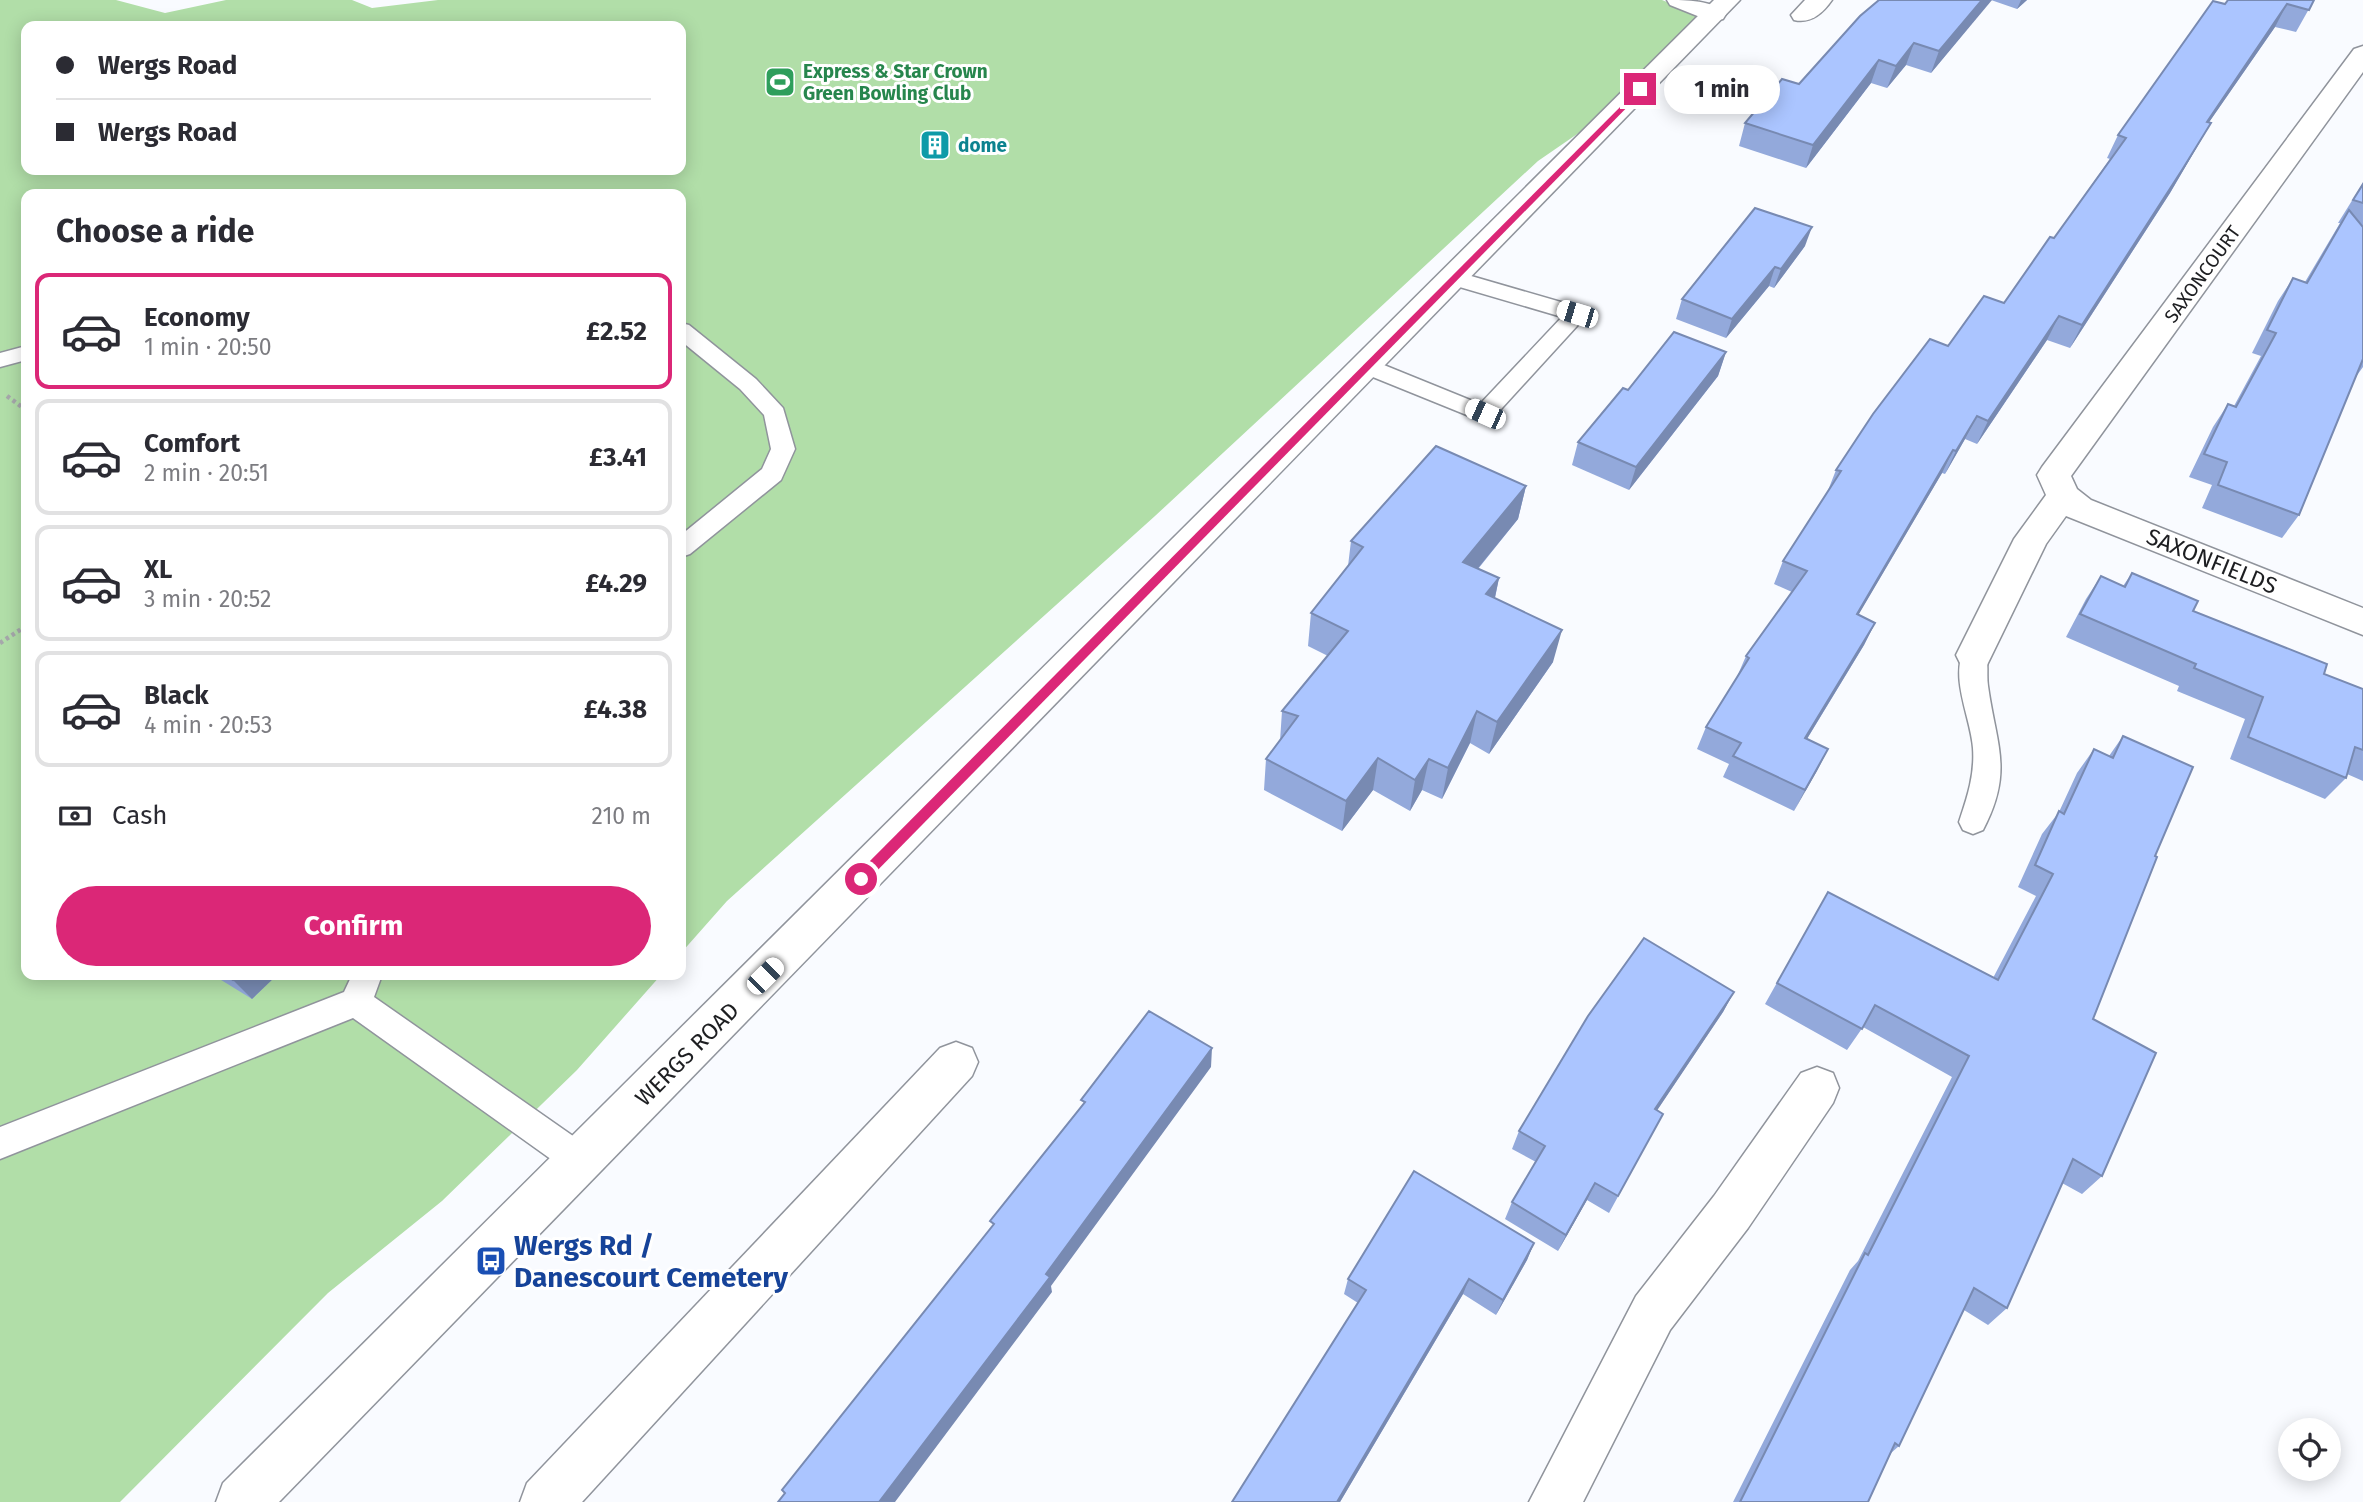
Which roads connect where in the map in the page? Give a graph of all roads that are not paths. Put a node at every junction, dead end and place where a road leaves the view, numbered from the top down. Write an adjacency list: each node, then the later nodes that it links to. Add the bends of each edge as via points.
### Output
1 (1679, 0): 2 (main road)
2 (1721, 7): 4 (main road, WERGS ROAD)
3 (2363, 54): 9 (main road, SAXONCOURT, via 2054,475)
4 (1454, 278): 8 (main road, WERGS ROAD); 8 (lane, via 1577,314 1485,414)
5 (686, 334): 10 (lane, via 748,384 775,413 783,449 772,474)
6 (21, 354): 7 (lane)
7 (0, 360)
8 (1366, 366): 18 (main road, WERGS ROAD)
9 (2063, 496): 11 (main road, SAXONFIELDS, via 2079,508); 12 (main road, via 2031,539)
10 (686, 544)
11 (2363, 622)
12 (1974, 655): 13 (lane, via 1987,766)
13 (1973, 822)
14 (362, 988): 17 (lane); 18 (lane)
15 (956, 1062): 20 (main road)
16 (1817, 1088): 21 (main road, via 1731,1212 1653,1313)
17 (0, 1143)
18 (581, 1161): 19 (main road, WERGS ROAD)
19 (242, 1502)
20 (546, 1502)
21 (1555, 1502)

